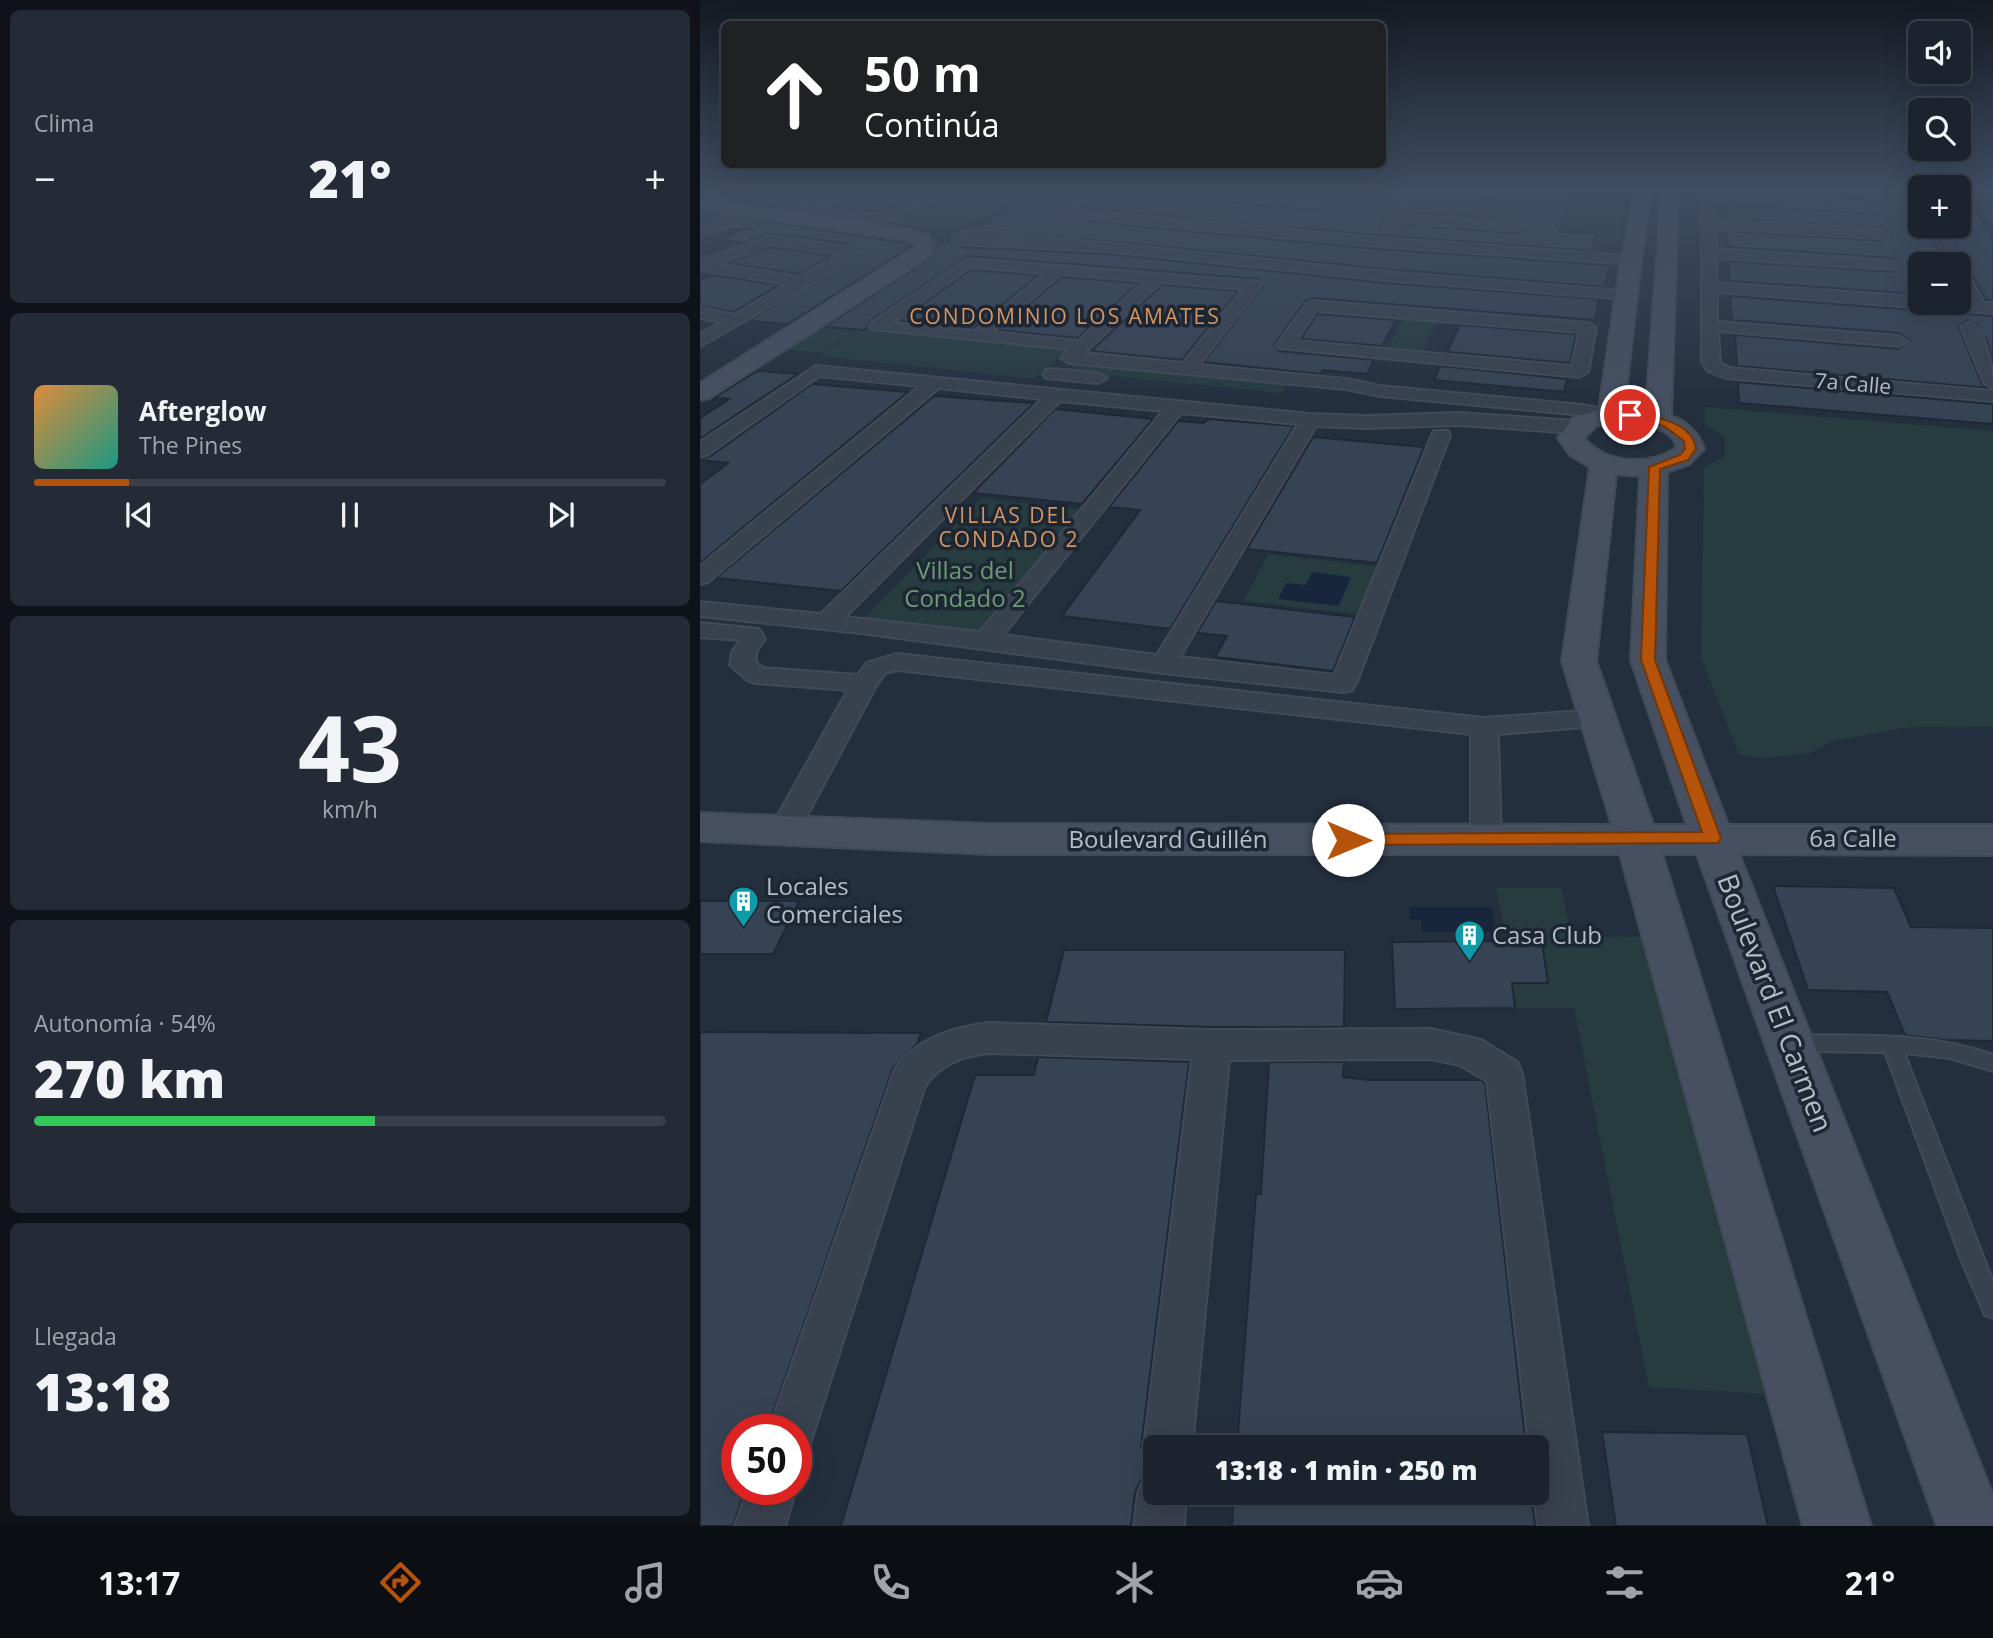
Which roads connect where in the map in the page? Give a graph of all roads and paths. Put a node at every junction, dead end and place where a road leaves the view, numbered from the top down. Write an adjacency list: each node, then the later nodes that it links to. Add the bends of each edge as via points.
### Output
1 (842, 260): 12 (street)
2 (911, 260): 33 (main road)
3 (1225, 260): 18 (street, via 1385,276)
4 (1631, 260): 15 (main road)
5 (1667, 260): 40 (main road)
6 (1709, 260): 14 (street)
7 (1819, 260): 8 (street)
8 (1892, 265)
9 (701, 266): 12 (street)
10 (1058, 270): 11 (street); 23 (street); 23 (street, via 967,263 877,326)
11 (1158, 277): 26 (street); 28 (street, via 1254,285)
12 (803, 282): 20 (street)
13 (1971, 286): 17 (street)
14 (1709, 287): 16 (street); 21 (street)
15 (1626, 300): 18 (street, via 1553,289); 38 (main road)
16 (1908, 301)
17 (1986, 307)
18 (1452, 311): 27 (street); 27 (street, via 1312,306 1284,345); 27 (street, via 1588,328 1579,372)
19 (700, 313): 20 (street)
20 (737, 320): 24 (street)
21 (1710, 326): 25 (street); 36 (street, 7a Calle, via 1710,362 1726,373)
22 (1969, 327): 31 (street)
23 (979, 335): 26 (street)
24 (700, 341)
25 (1899, 341)
26 (1077, 352): 28 (street); 29 (street, via 1052,374)
27 (1428, 359)
28 (1187, 369): 32 (street)
29 (1119, 380)
30 (937, 381): 34 (street); 45 (street, via 816,370); 48 (street)
31 (1993, 383)
32 (1380, 391): 35 (street, via 1335,399); 38 (street)
33 (700, 393)
34 (1056, 395): 37 (street); 50 (street)
35 (1281, 396)
36 (1993, 396)
37 (1175, 408): 39 (street); 52 (street)
38 (1611, 416): 40 (main road); 44 (main road, via 1593,418)
39 (1310, 420): 41 (street); 53 (street)
40 (1658, 421): 47 (main road, via 1682,432 1691,449 1684,458)
41 (1366, 422): 42 (street, via 1459,419); 43 (street)
42 (1497, 429): 43 (street); 44 (street)
43 (1441, 435): 53 (street, via 1343,684)
44 (1575, 435): 46 (main road, via 1584,454)
45 (700, 451)
46 (1604, 462): 47 (main road); 55 (main road, via 1579,662)
47 (1654, 467): 59 (main road, Boulevard El Carmen, via 1648,660)
48 (700, 577)
49 (700, 609): 50 (street)
50 (828, 620): 52 (street)
51 (700, 630): 54 (street, via 750,634 753,639 744,652 743,665 756,675)
52 (986, 641): 53 (street)
53 (1163, 665)
54 (865, 683): 56 (street, via 876,668 897,662); 58 (street)
55 (1597, 718): 56 (street); 60 (main road)
56 (1484, 727): 62 (street)
57 (700, 827): 58 (main road, Boulevard Guillén)
58 (783, 833): 62 (main road, Boulevard Guillén)
59 (1712, 838): 60 (main road, 6a Calle); 61 (main road, 6a Calle); 63 (main road, Boulevard El Carmen)
60 (1637, 839): 62 (main road, Boulevard Guillén); 75 (main road)
61 (1993, 840)
62 (1486, 841)
63 (1791, 1043): 65 (lane); 76 (main road, Boulevard El Carmen)
64 (1212, 1045): 68 (street, via 983,1038 954,1046 920,1065 908,1080 897,1111); 69 (street); 74 (street, via 1432,1044 1468,1051 1504,1073)
65 (1892, 1046): 66 (lane, via 1972,1053); 67 (lane)
66 (1993, 1063)
67 (1993, 1307)
68 (797, 1414)
69 (1169, 1435)
70 (767, 1505): 72 (street)
71 (1162, 1505): 73 (street)
72 (760, 1526)
73 (1159, 1526)
74 (1563, 1526)
75 (1837, 1526)
76 (1971, 1526)

